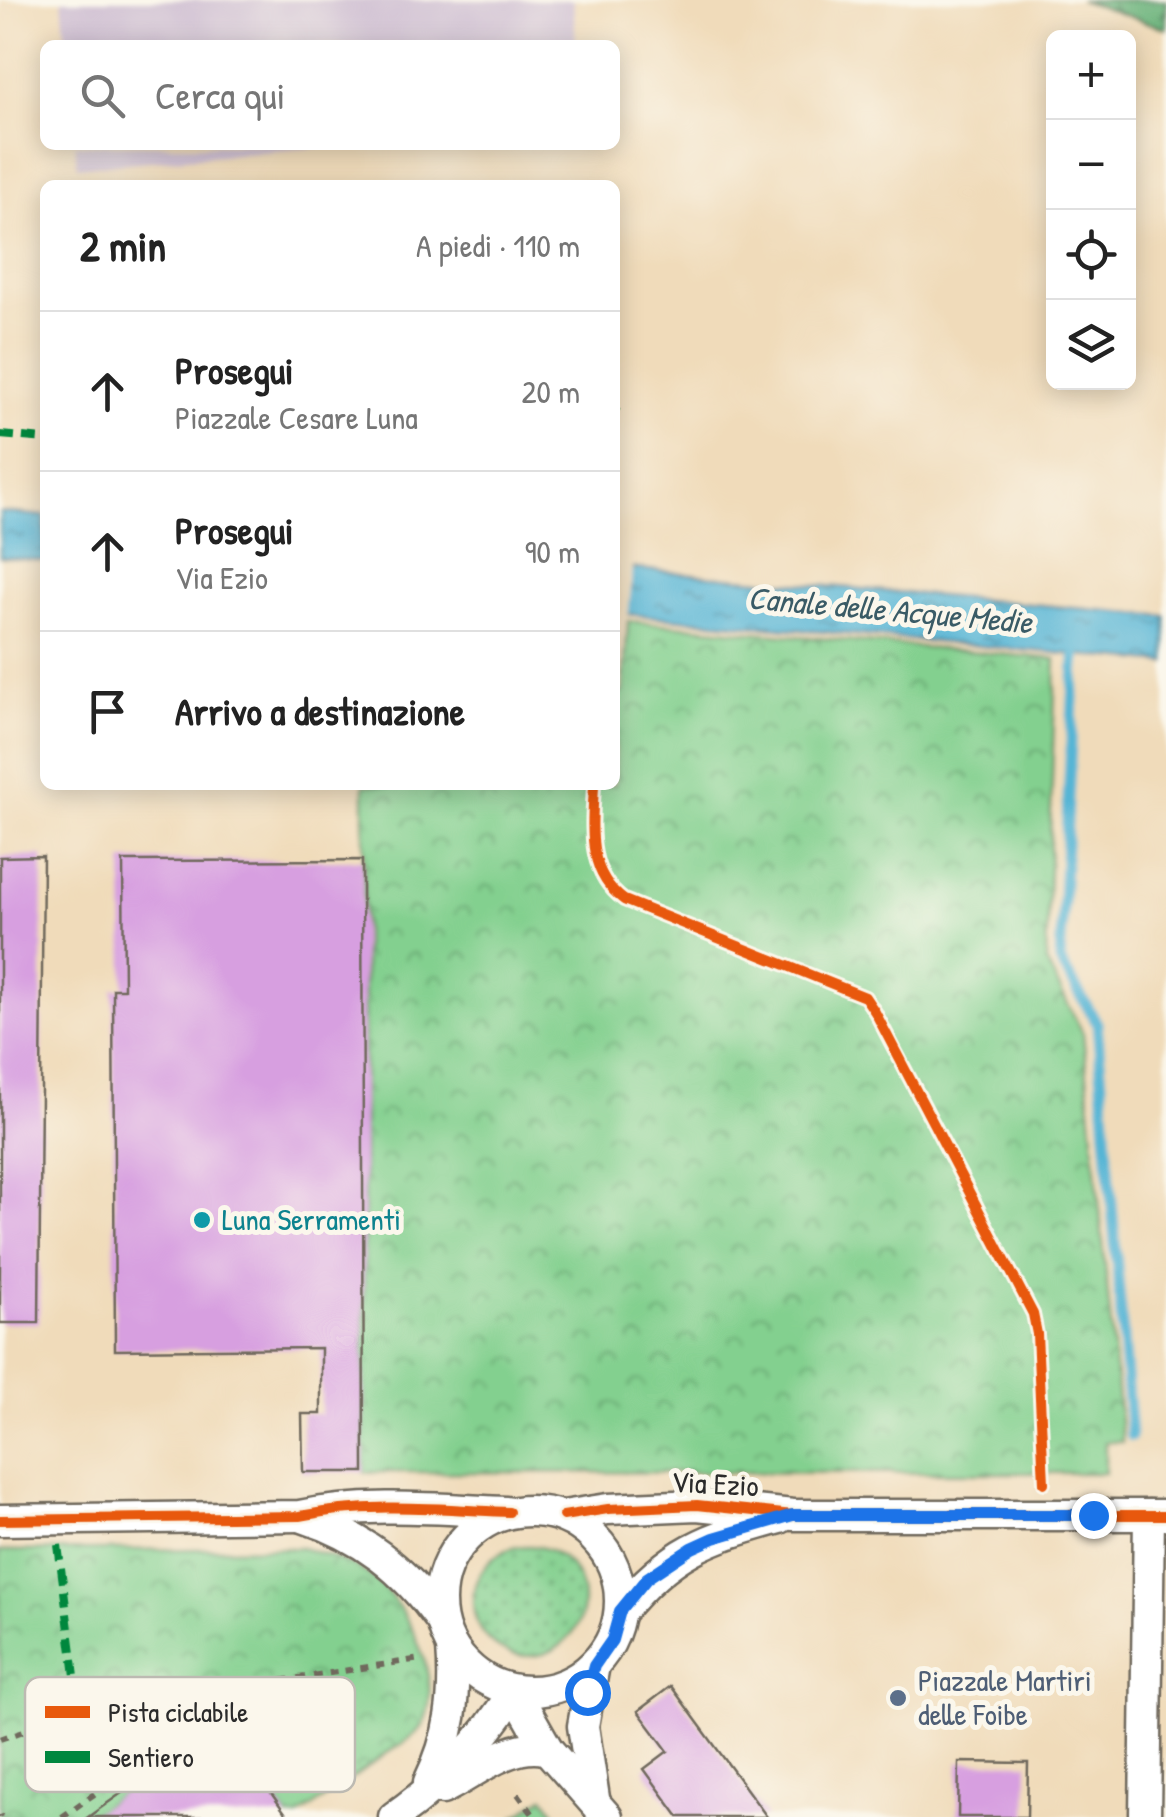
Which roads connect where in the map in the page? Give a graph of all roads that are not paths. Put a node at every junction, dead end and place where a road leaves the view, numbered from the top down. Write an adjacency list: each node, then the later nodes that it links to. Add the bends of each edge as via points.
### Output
1 (510, 1512): 4 (street, via 367,1509); 5 (street); 8 (street, via 483,1522 446,1564)
2 (793, 1515): 3 (street, Via Ezio); 5 (street, Via Ezio, via 696,1505); 7 (street, Via Ezio, via 692,1548 647,1578)
3 (1157, 1515): 14 (street)
4 (300, 1516): 6 (street); 8 (street, via 386,1558 420,1591)
5 (563, 1516): 7 (street, via 584,1527 607,1554 620,1586)
6 (0, 1520)
7 (620, 1611): 9 (street, via 612,1640)
8 (440, 1642): 10 (street, via 489,1682); 12 (street, via 454,1698 452,1725)
9 (594, 1666): 10 (street, via 556,1687); 13 (street, via 583,1726)
10 (514, 1690): 11 (street); 12 (street)
11 (548, 1750): 12 (street, via 513,1752); 13 (street)
12 (421, 1798): 15 (street)
13 (600, 1808)
14 (1152, 1814)
15 (394, 1817)

